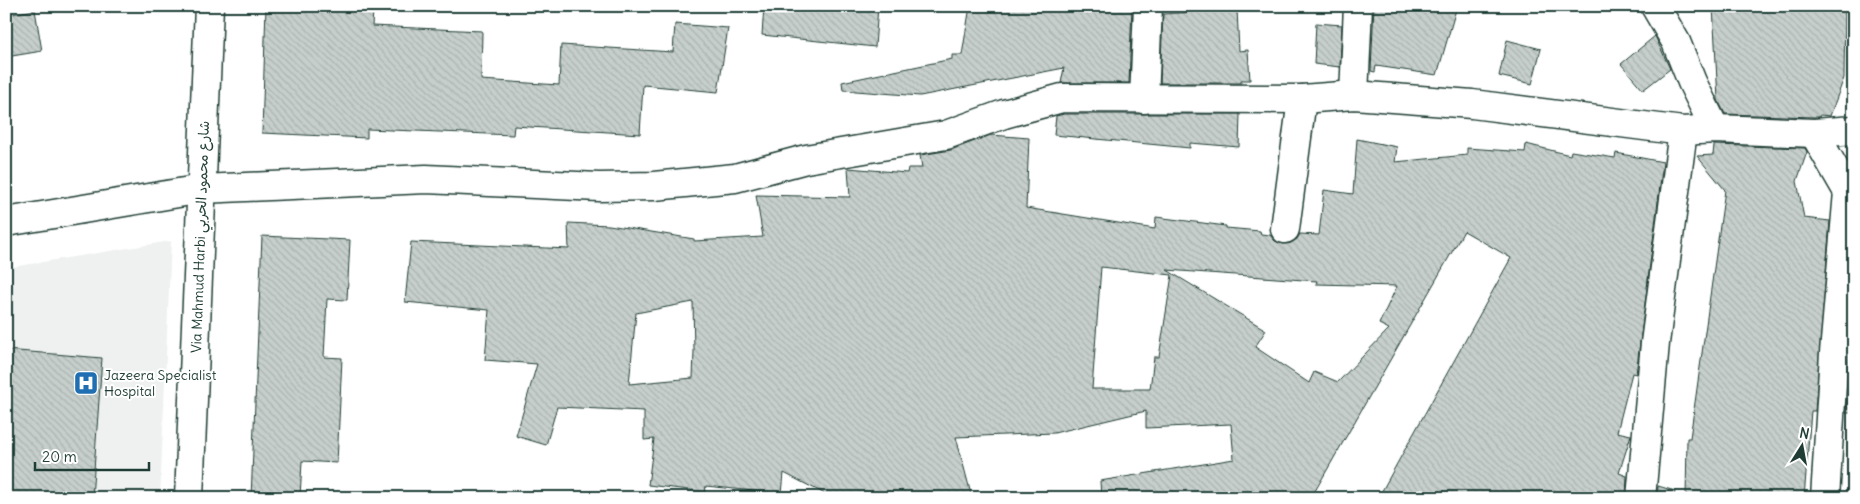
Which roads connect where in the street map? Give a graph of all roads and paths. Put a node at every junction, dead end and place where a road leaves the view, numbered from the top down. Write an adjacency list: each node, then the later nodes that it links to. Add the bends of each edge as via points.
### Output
1 (209, 6): 12 (street, Via Mahmud Harbi شارع محمود الحربي)
2 (1148, 6): 6 (street)
3 (1358, 6): 5 (street)
4 (1655, 6): 8 (street, via 1676,42)
5 (1354, 96): 7 (street); 10 (street, via 1472,104)
6 (1144, 99): 7 (street); 12 (street, via 1062,98 946,135 806,158 735,178 654,186 599,187 426,179)
7 (1302, 99): 14 (street)
8 (1715, 128): 10 (street); 11 (street)
9 (1854, 130): 11 (street)
10 (1683, 131): 16 (street, via 1655,343)
11 (1814, 133): 17 (street, via 1848,192)
12 (202, 189): 13 (street); 15 (street, Via Mahmud Harbi شارع محمود الحربي)
13 (6, 222)
14 (1285, 229)
15 (189, 498)
16 (1641, 498)
17 (1825, 498)

